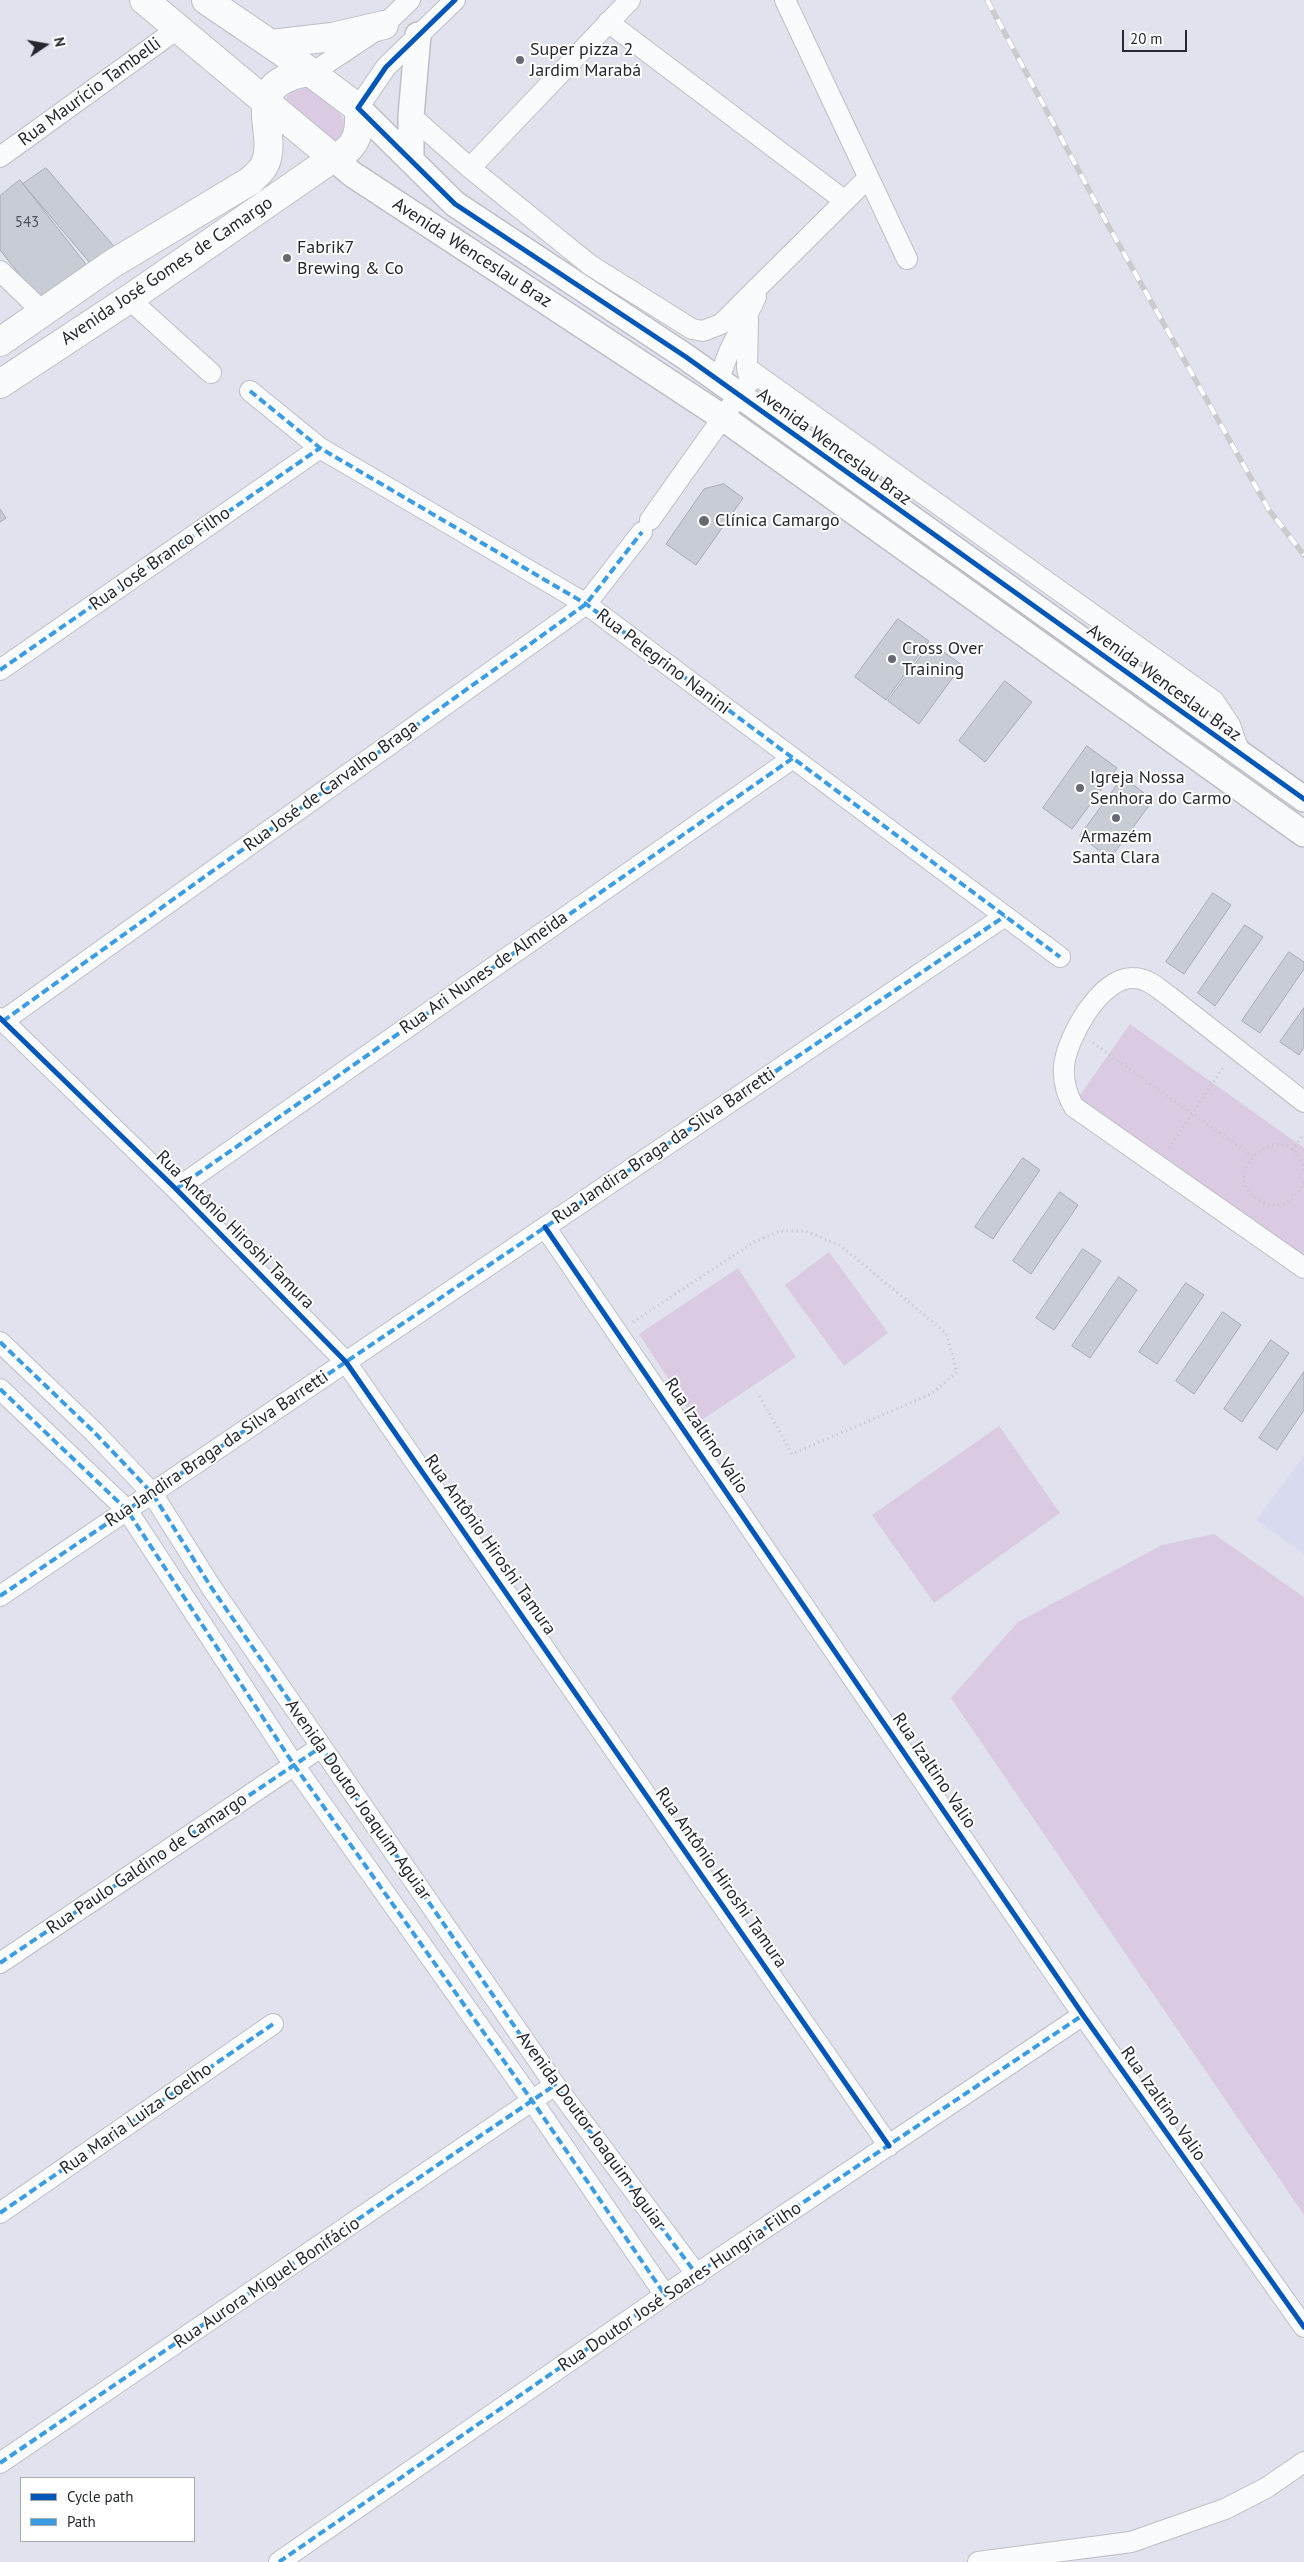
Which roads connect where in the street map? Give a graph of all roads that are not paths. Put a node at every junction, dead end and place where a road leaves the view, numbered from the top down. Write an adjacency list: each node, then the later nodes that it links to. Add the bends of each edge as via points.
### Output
1 (144, 0): 9 (main road, Avenida Wenceslau Braz)
2 (206, 0): 11 (main road, Avenida Wenceslau Braz)
3 (410, 0): 8 (street)
4 (455, 0): 10 (street)
5 (630, 0): 7 (street)
6 (785, 0): 20 (street)
7 (608, 22): 19 (street); 21 (street)
8 (384, 25): 11 (main road, via 332,37); 12 (street)
9 (180, 27): 13 (main road, Avenida Wenceslau Braz); 16 (street, Rua Maurício Tambelli)
10 (418, 35): 14 (street, via 386,67); 15 (street)
11 (271, 44): 12 (main road, Avenida Wenceslau Braz)
12 (312, 73): 13 (main road, via 296,75 273,86); 14 (main road, Avenida Wenceslau Braz)
13 (266, 101): 17 (main road, Avenida Wenceslau Braz); 26 (main road, Avenida José Gomes de Camargo, via 267,155 259,173 112,264)
14 (358, 108): 17 (main road, Avenida José Gomes de Camargo, via 360,122 356,139 348,150); 18 (street, Avenida Wenceslau Braz)
15 (411, 116): 18 (street); 19 (street)
16 (0, 156)
17 (333, 158): 25 (main road, Avenida José Gomes de Camargo); 38 (street, Avenida Wenceslau Braz, via 352,174)
18 (411, 160): 30 (street, Avenida Wenceslau Braz, via 455,204)
19 (470, 168): 28 (street, via 590,265)
20 (868, 178): 21 (street); 22 (street)
21 (845, 201): 24 (street)
22 (907, 259)
23 (0, 271): 26 (street)
24 (764, 282): 27 (street); 28 (street, via 721,324 703,331)
25 (130, 299): 32 (street); 34 (main road, Avenida José Gomes de Camargo)
26 (43, 312): 29 (main road, Avenida José Gomes de Camargo)
27 (748, 314): 31 (street); 33 (street)
28 (692, 329): 30 (street, via 686,339)
29 (0, 342)
30 (663, 342): 33 (street, Avenida Wenceslau Braz)
31 (747, 368): 37 (street, via 751,389); 42 (street, via 1214,701 1230,724)
32 (211, 372)
33 (718, 381): 36 (street, Avenida Wenceslau Braz)
34 (0, 384)
35 (250, 391): 39 (street, Rua Pelegrino Nanini)
36 (738, 396): 37 (street, Avenida Wenceslau Braz); 38 (street, Rua José de Carvalho Braga)
37 (766, 415): 42 (street, Avenida Wenceslau Braz)
38 (722, 417): 40 (street, Rua José de Carvalho Braga, via 646,526); 45 (street, Avenida Wenceslau Braz)
39 (320, 448): 40 (street, Rua Pelegrino Nanini); 41 (street, Rua José Branco Filho)
40 (586, 604): 43 (street, Rua Pelegrino Nanini); 48 (street, Rua José de Carvalho Braga)
41 (0, 670)
42 (1240, 754): 44 (street, Avenida Wenceslau Braz)
43 (793, 758): 46 (street, Rua Pelegrino Nanini); 50 (street, Rua Ari Nunes de Almeida)
44 (1304, 799)
45 (1304, 834)
46 (1005, 916): 47 (street, Rua Pelegrino Nanini); 51 (street, Rua Jandira Braga da Silva Barretti)
47 (1060, 957)
48 (2, 1020): 50 (street, Rua Antônio Hiroshi Tamura)
49 (1304, 1102): 52 (street, via 1148,981 1132,978 1117,982 1101,994 1084,1015 1064,1066 1064,1080 1071,1102 1093,1122)
50 (176, 1189): 54 (street, Rua Antônio Hiroshi Tamura)
51 (545, 1227): 54 (street, Rua Jandira Braga da Silva Barretti); 62 (street, Rua Izaltino Valio)
52 (1304, 1268)
53 (0, 1342): 56 (street, Avenida Doutor Joaquim Aguiar)
54 (346, 1362): 56 (street, Rua Jandira Braga da Silva Barretti); 66 (street, Rua Antônio Hiroshi Tamura)
55 (0, 1389): 57 (street, Avenida Doutor Joaquim Aguiar)
56 (152, 1493): 57 (street, Rua Jandira Braga da Silva Barretti); 59 (street, Avenida Doutor Joaquim Aguiar, via 211,1587)
57 (127, 1510): 58 (street, Rua Jandira Braga da Silva Barretti); 60 (street, Avenida Doutor Joaquim Aguiar)
58 (0, 1596)
59 (321, 1747): 60 (street, Rua Paulo Galdino de Camargo); 64 (street, Avenida Doutor Joaquim Aguiar)
60 (294, 1766): 61 (street, Rua Paulo Galdino de Camargo); 65 (street, Avenida Doutor Joaquim Aguiar)
61 (0, 1963)
62 (1084, 2015): 66 (street, Rua Doutor José Soares Hungria Filho); 70 (street, Rua Izaltino Valio)
63 (273, 2024): 67 (street, Rua Maria Luiza Coelho)
64 (556, 2085): 65 (street, Rua Aurora Miguel Bonifácio); 68 (street, Avenida Doutor Joaquim Aguiar)
65 (533, 2102): 69 (street, Avenida Doutor Joaquim Aguiar); 72 (street, Rua Aurora Miguel Bonifácio)
66 (890, 2146): 68 (street, Rua Doutor José Soares Hungria Filho)
67 (0, 2213)
68 (696, 2274): 69 (street, Rua Doutor José Soares Hungria Filho)
69 (665, 2295): 73 (street, Rua Doutor José Soares Hungria Filho)
70 (1304, 2328)
71 (1304, 2462): 74 (street, via 1266,2488 1225,2509 1131,2542)
72 (0, 2463)
73 (279, 2562)
74 (978, 2562)

